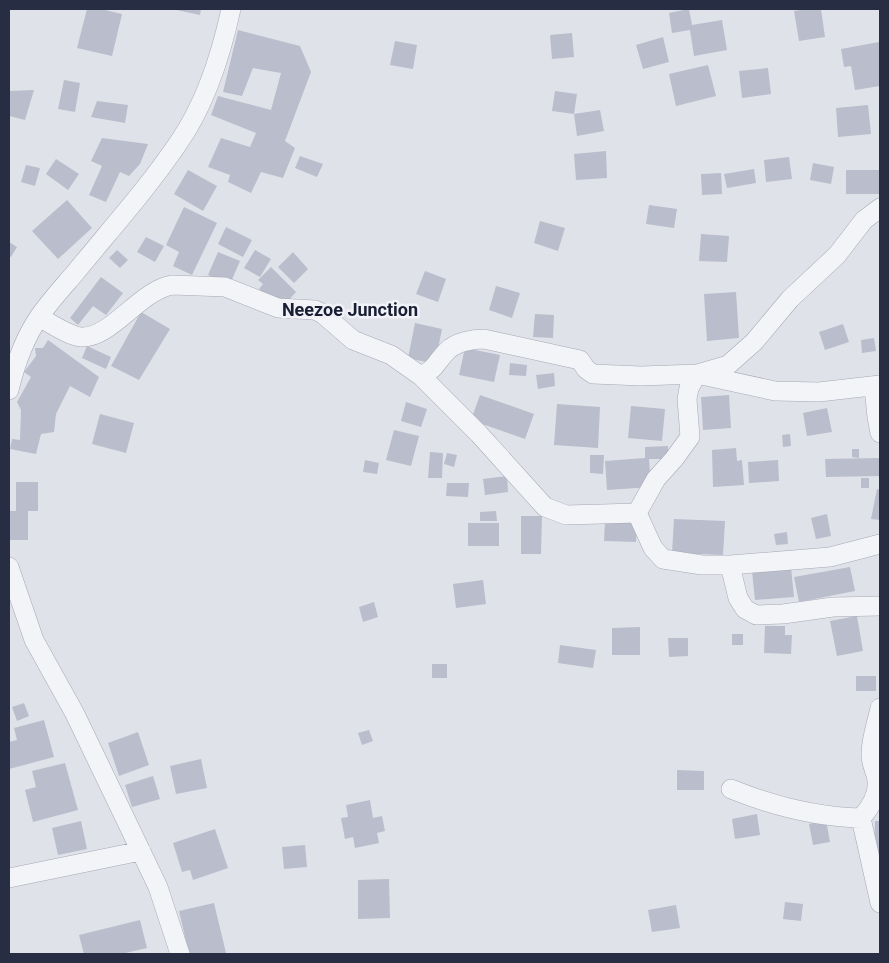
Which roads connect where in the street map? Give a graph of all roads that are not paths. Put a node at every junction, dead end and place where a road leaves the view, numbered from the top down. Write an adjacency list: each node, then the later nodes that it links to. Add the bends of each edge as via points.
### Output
1 (231, 9): 3 (street, via 208,88 183,136 148,185)
2 (880, 208): 5 (street, via 864,220 837,255 790,299 754,342 728,365)
3 (39, 317): 4 (street); 6 (street, via 74,335 87,336 102,331 167,286 225,287 278,308 315,310 353,340 390,355)
4 (12, 365): 8 (street)
5 (697, 374): 6 (street, via 593,374 580,360 484,338 470,339 448,350 438,364); 7 (street, via 775,391 819,392); 10 (street, via 686,399 690,437 656,479)
6 (421, 376): 10 (street, via 545,507 566,515)
7 (877, 386): 9 (street, via 876,417)
8 (9, 390)
9 (880, 433)
10 (637, 512): 12 (street, via 653,548 663,559)
11 (880, 544): 12 (street, via 830,557)
12 (730, 565): 14 (street, via 738,598 745,609 756,615)
13 (9, 567): 18 (street, via 34,640 75,714)
14 (880, 606)
15 (880, 708): 17 (street, via 871,753 877,780)
16 (731, 789): 17 (street, via 763,802 834,818)
17 (871, 810): 20 (street)
18 (141, 852): 19 (street); 21 (street, via 158,887)
19 (9, 878)
20 (880, 903)
21 (180, 954)

